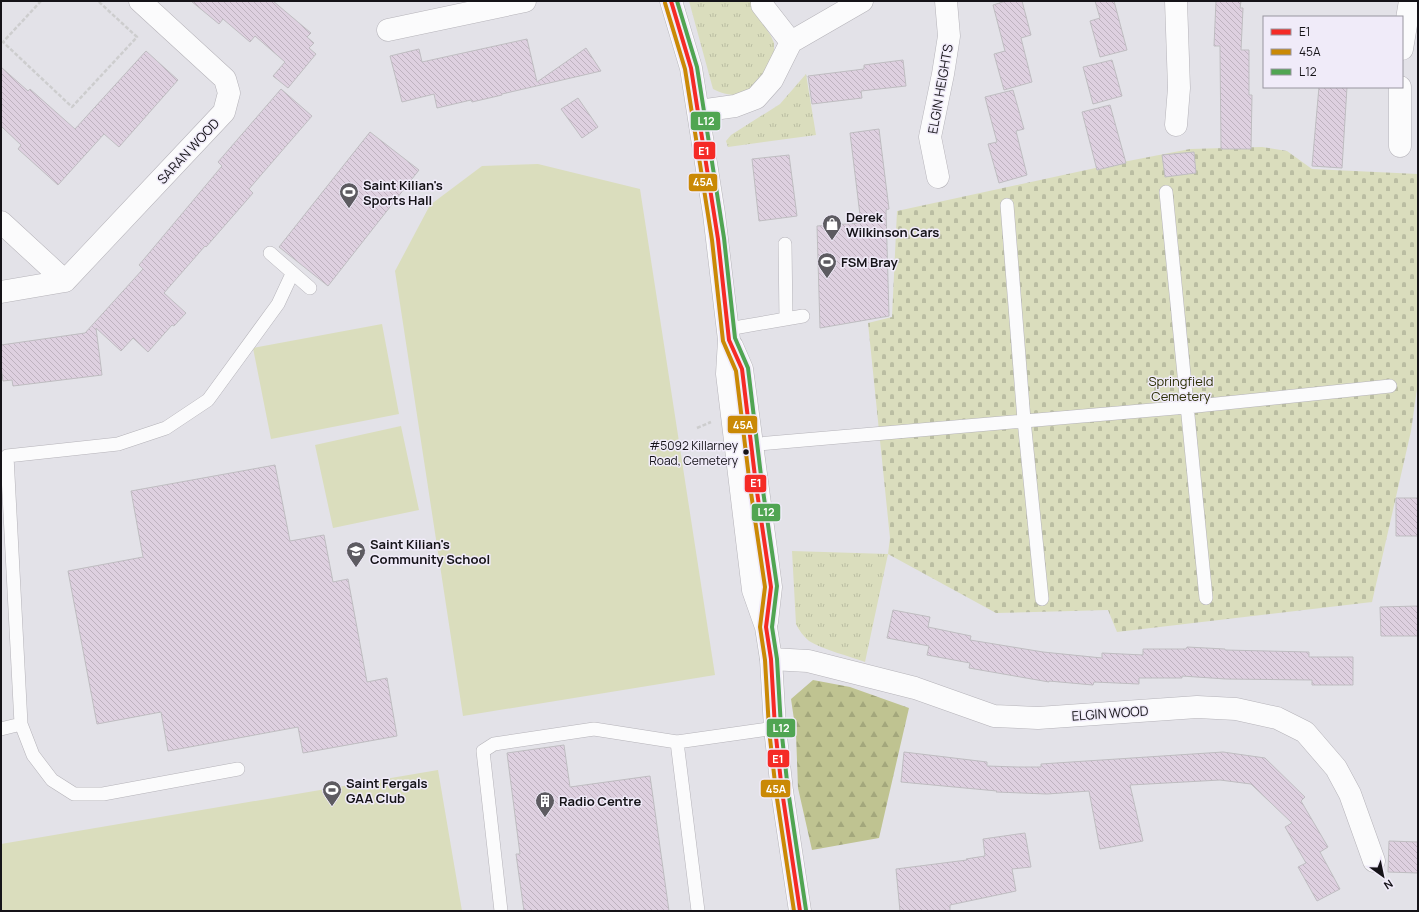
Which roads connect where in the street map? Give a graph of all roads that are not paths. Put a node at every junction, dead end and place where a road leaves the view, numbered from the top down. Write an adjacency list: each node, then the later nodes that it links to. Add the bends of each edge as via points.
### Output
1 (140, 1): 23 (street, SARAN WOOD, via 225,79 229,93 224,112)
2 (525, 1): 9 (street)
3 (671, 1): 13 (street, via 691,68)
4 (762, 1): 10 (street, via 762,5)
5 (862, 1): 10 (street)
6 (946, 1): 16 (street, ELGIN HEIGHTS, via 949,36 930,137)
7 (1176, 1): 14 (street, via 1179,88)
8 (1410, 1): 11 (street)
9 (388, 30)
10 (790, 42): 13 (street, via 772,80 756,98 735,106)
11 (1403, 43)
12 (1400, 88): 15 (street)
13 (699, 111): 28 (street)
14 (1176, 125)
15 (1400, 146)
16 (938, 177)
17 (1166, 192): 30 (lane)
18 (1007, 205): 31 (lane)
19 (1, 222): 23 (street)
20 (785, 244): 27 (lane)
21 (270, 253): 22 (lane)
22 (292, 274): 24 (lane); 36 (lane, via 278,304 208,400 166,428 118,444 7,456)
23 (65, 281): 25 (street)
24 (310, 288)
25 (1, 292)
26 (803, 316): 27 (lane)
27 (786, 319): 28 (lane)
28 (729, 335): 32 (street, via 742,370)
29 (1390, 386): 30 (lane)
30 (1187, 407): 31 (lane); 33 (lane)
31 (1024, 420): 32 (lane); 34 (lane)
32 (744, 445): 35 (street, via 753,590 766,627)
33 (1206, 598)
34 (1042, 599)
35 (771, 659): 37 (street); 41 (street, ELGIN WOOD, via 808,661 915,688 994,716 1038,718 1197,707 1236,709 1276,718 1305,732 1336,768 1350,794)
36 (21, 724): 38 (lane); 40 (lane, via 33,755 52,780 74,794 103,794)
37 (775, 728): 39 (lane); 44 (street)
38 (1, 729)
39 (677, 742): 42 (lane, via 594,729 494,744 482,751); 43 (lane)
40 (238, 770)
41 (1374, 861)
42 (501, 911)
43 (698, 911)
44 (800, 911)

